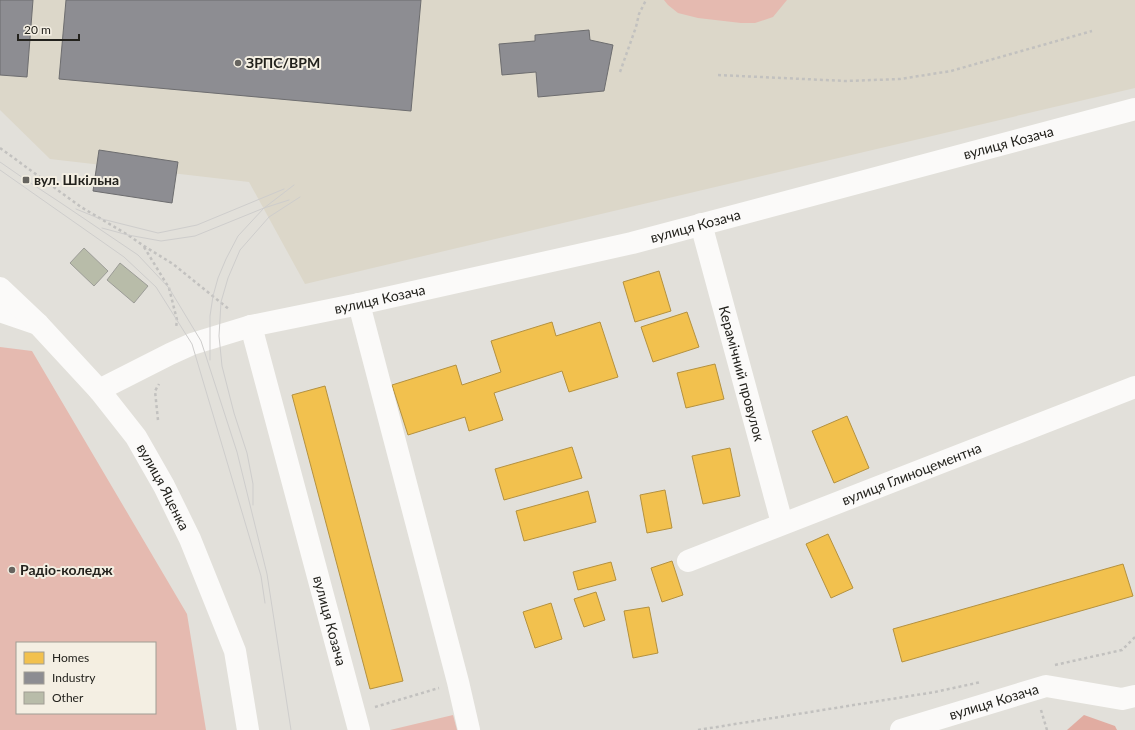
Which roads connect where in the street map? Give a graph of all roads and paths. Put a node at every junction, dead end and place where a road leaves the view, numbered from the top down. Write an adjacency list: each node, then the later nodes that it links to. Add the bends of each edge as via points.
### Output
1 (646, 0): 3 (path)
2 (1092, 31): 4 (path, via 951,71 900,79 846,81)
3 (620, 72)
4 (718, 75)
5 (1135, 109): 7 (street, вулиця Козача)
6 (0, 148): 12 (path, via 81,207 173,264)
7 (702, 224): 9 (street, вулиця Козача, via 632,243); 15 (street, Керамічний провулок)
8 (0, 288): 11 (street, вулиця Яценка)
9 (359, 304): 12 (street, вулиця Козача); 20 (street)
10 (0, 311): 11 (street)
11 (38, 324): 14 (street, вулиця Яценка)
12 (251, 326): 14 (street, вулиця Козача, via 192,344); 22 (street, вулиця Козача)
13 (1135, 387): 15 (street, вулиця Глиноцементна)
14 (99, 390): 23 (street, вулиця Яценка, via 136,436 190,540 235,651)
15 (782, 524): 16 (street, вулиця Глиноцементна)
16 (688, 561)
17 (1135, 637): 18 (path, via 1122,650)
18 (1053, 666)
19 (986, 680): 25 (path, via 935,692)
20 (458, 682): 22 (path); 24 (street)
21 (1135, 696): 26 (street, вулиця Козача, via 1122,699 1046,686)
22 (356, 722)
23 (248, 730)
24 (469, 730)
25 (698, 730)
26 (901, 730)

